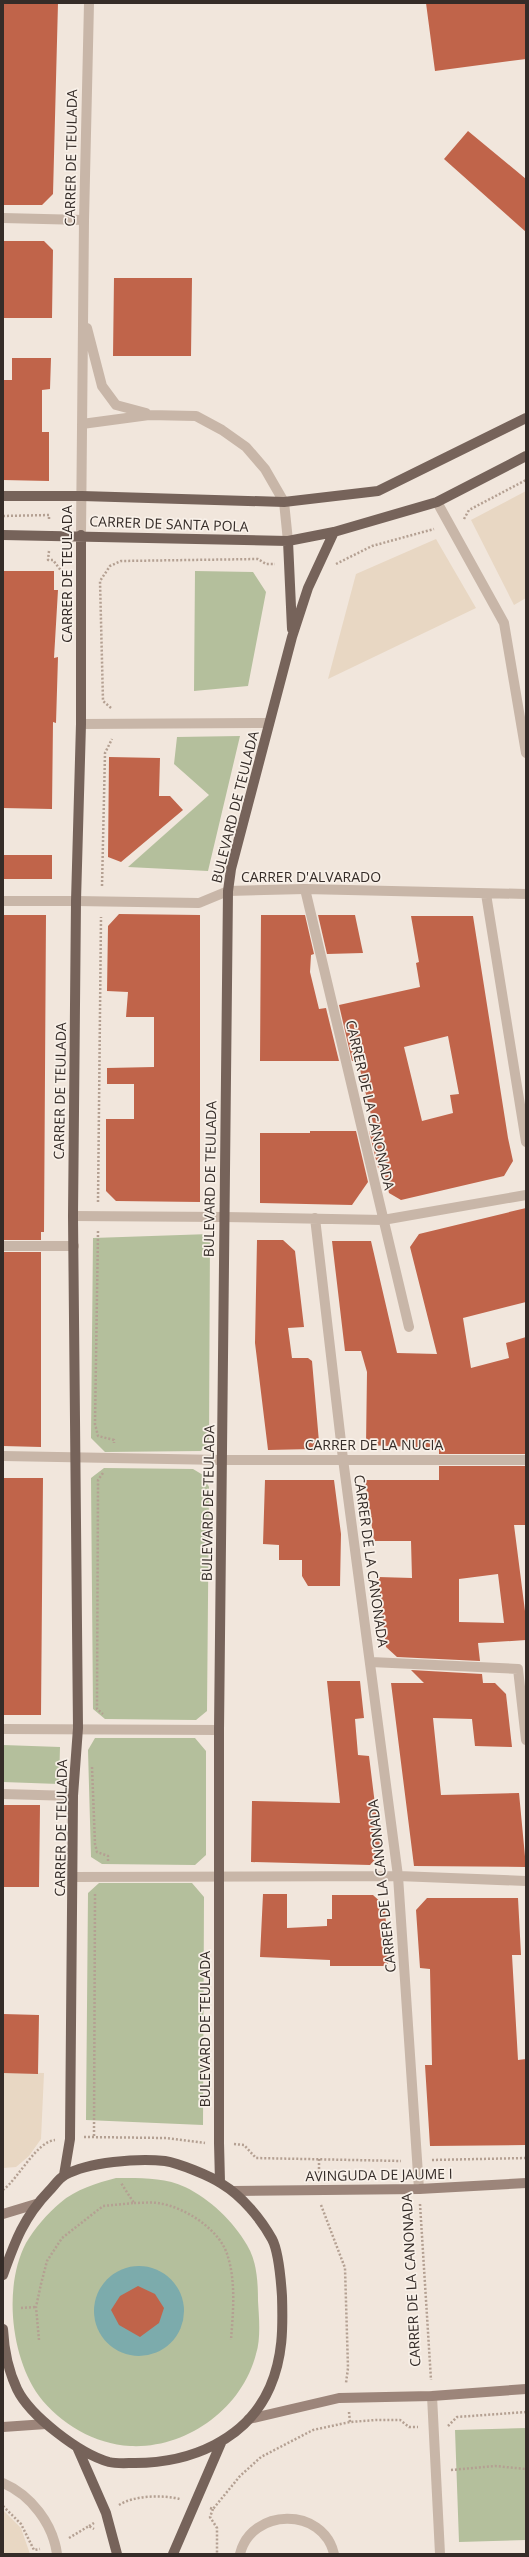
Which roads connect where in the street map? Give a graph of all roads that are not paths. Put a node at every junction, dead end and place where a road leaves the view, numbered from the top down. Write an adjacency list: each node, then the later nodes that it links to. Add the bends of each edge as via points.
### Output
1 (89, 3): 3 (street, CARRER DE TEULADA)
2 (3, 218): 3 (street)
3 (84, 220): 4 (street, CARRER DE TEULADA)
4 (84, 314): 5 (street, CARRER DE TEULADA, via 102,386 116,404); 7 (street, CARRER DE TEULADA)
5 (150, 414): 7 (street, CARRER DE TEULADA); 11 (street, CARRER DE TEULADA, via 196,416 222,430 246,447 265,469)
6 (526, 418): 11 (main road, CARRER DE SANTA POLA, via 378,491)
7 (82, 424): 10 (street, CARRER DE TEULADA)
8 (526, 456): 12 (main road, CARRER DE SANTA POLA)
9 (3, 496): 10 (main road, CARRER DE SANTA POLA)
10 (82, 496): 11 (main road, CARRER DE SANTA POLA); 15 (street, CARRER DE TEULADA)
11 (284, 502): 16 (street, BULEVARD DE TEULADA)
12 (437, 502): 13 (main road, CARRER DE SANTA POLA); 20 (street, via 504,623)
13 (334, 532): 16 (main road, CARRER DE SANTA POLA); 17 (main road, BULEVARD DE TEULADA, via 308,588)
14 (3, 534): 15 (main road, CARRER DE SANTA POLA)
15 (81, 535): 16 (main road, CARRER DE SANTA POLA); 19 (main road, CARRER DE TEULADA)
16 (288, 541): 17 (main road, BULEVARD DE TEULADA)
17 (292, 637): 18 (main road, BULEVARD DE TEULADA)
18 (269, 723): 19 (street); 22 (main road, BULEVARD DE TEULADA, via 231,869)
19 (81, 724): 25 (main road, CARRER DE TEULADA)
20 (526, 753)
21 (305, 889): 22 (street, CARRER D'ALVARADO); 23 (street, CARRER D'ALVARADO); 32 (street, CARRER DE LA CANONADA)
22 (228, 891): 25 (street, CARRER D'ALVARADO, via 199,903); 30 (main road, BULEVARD DE TEULADA)
23 (486, 894): 24 (street, CARRER D'ALVARADO); 27 (street)
24 (526, 894)
25 (76, 900): 26 (street, CARRER D'ALVARADO); 29 (main road, CARRER DE TEULADA)
26 (3, 901)
27 (526, 1142)
28 (526, 1195): 32 (street)
29 (73, 1216): 30 (street); 34 (main road, CARRER DE TEULADA)
30 (223, 1218): 31 (street); 39 (main road, BULEVARD DE TEULADA)
31 (315, 1218): 32 (street); 38 (street, CARRER DE LA CANONADA)
32 (383, 1220): 35 (street, CARRER DE LA CANONADA)
33 (3, 1246): 34 (street)
34 (74, 1246): 37 (main road, CARRER DE TEULADA)
35 (409, 1327)
36 (3, 1456): 37 (street)
37 (75, 1457): 39 (street); 42 (main road, CARRER DE TEULADA)
38 (343, 1459): 39 (street, CARRER DE LA NUCIA); 40 (street, CARRER DE LA NUCIA); 41 (street, CARRER DE LA CANONADA)
39 (222, 1460): 44 (main road, BULEVARD DE TEULADA)
40 (526, 1460)
41 (371, 1662): 45 (street, via 518,1669); 49 (street, CARRER DE LA CANONADA)
42 (78, 1728): 43 (street); 44 (street); 47 (main road, CARRER DE TEULADA)
43 (3, 1729)
44 (219, 1730): 48 (main road, BULEVARD DE TEULADA)
45 (526, 1740)
46 (3, 1794): 47 (street)
47 (73, 1796): 50 (main road, CARRER DE TEULADA)
48 (220, 1876): 49 (street); 50 (street); 53 (main road, BULEVARD DE TEULADA)
49 (398, 1876): 51 (street); 55 (street, CARRER DE LA CANONADA)
50 (73, 1877): 52 (main road, CARRER DE TEULADA, via 70,2138)
51 (526, 1882)
52 (64, 2175): 53 (main road, via 92,2166 119,2162 166,2161); 57 (main road)
53 (220, 2182): 56 (main road)
54 (526, 2182): 55 (main road, AVINGUDA DE JAUME I)
55 (419, 2189): 56 (main road, AVINGUDA DE JAUME I)
56 (233, 2191): 63 (main road, via 273,2241 281,2280 284,2338 270,2387)
57 (36, 2204): 58 (main road); 59 (main road, via 19,2231)
58 (3, 2214)
59 (3, 2275)
60 (3, 2329): 64 (main road, via 4,2350 18,2390)
61 (526, 2389): 62 (main road)
62 (432, 2396): 63 (main road, via 339,2398); 74 (street)
63 (249, 2419): 66 (main road)
64 (46, 2424): 65 (main road); 67 (main road)
65 (3, 2427)
66 (221, 2443): 67 (main road, via 195,2454 154,2463 110,2463); 71 (main road)
67 (77, 2447): 70 (main road, via 106,2513)
68 (3, 2483): 69 (street, via 28,2500 44,2518 56,2545)
69 (57, 2554)
70 (117, 2554)
71 (173, 2554)
72 (240, 2554): 73 (street, via 246,2540 258,2527 277,2520 299,2518 321,2529 332,2544)
73 (334, 2554)
74 (440, 2554)

